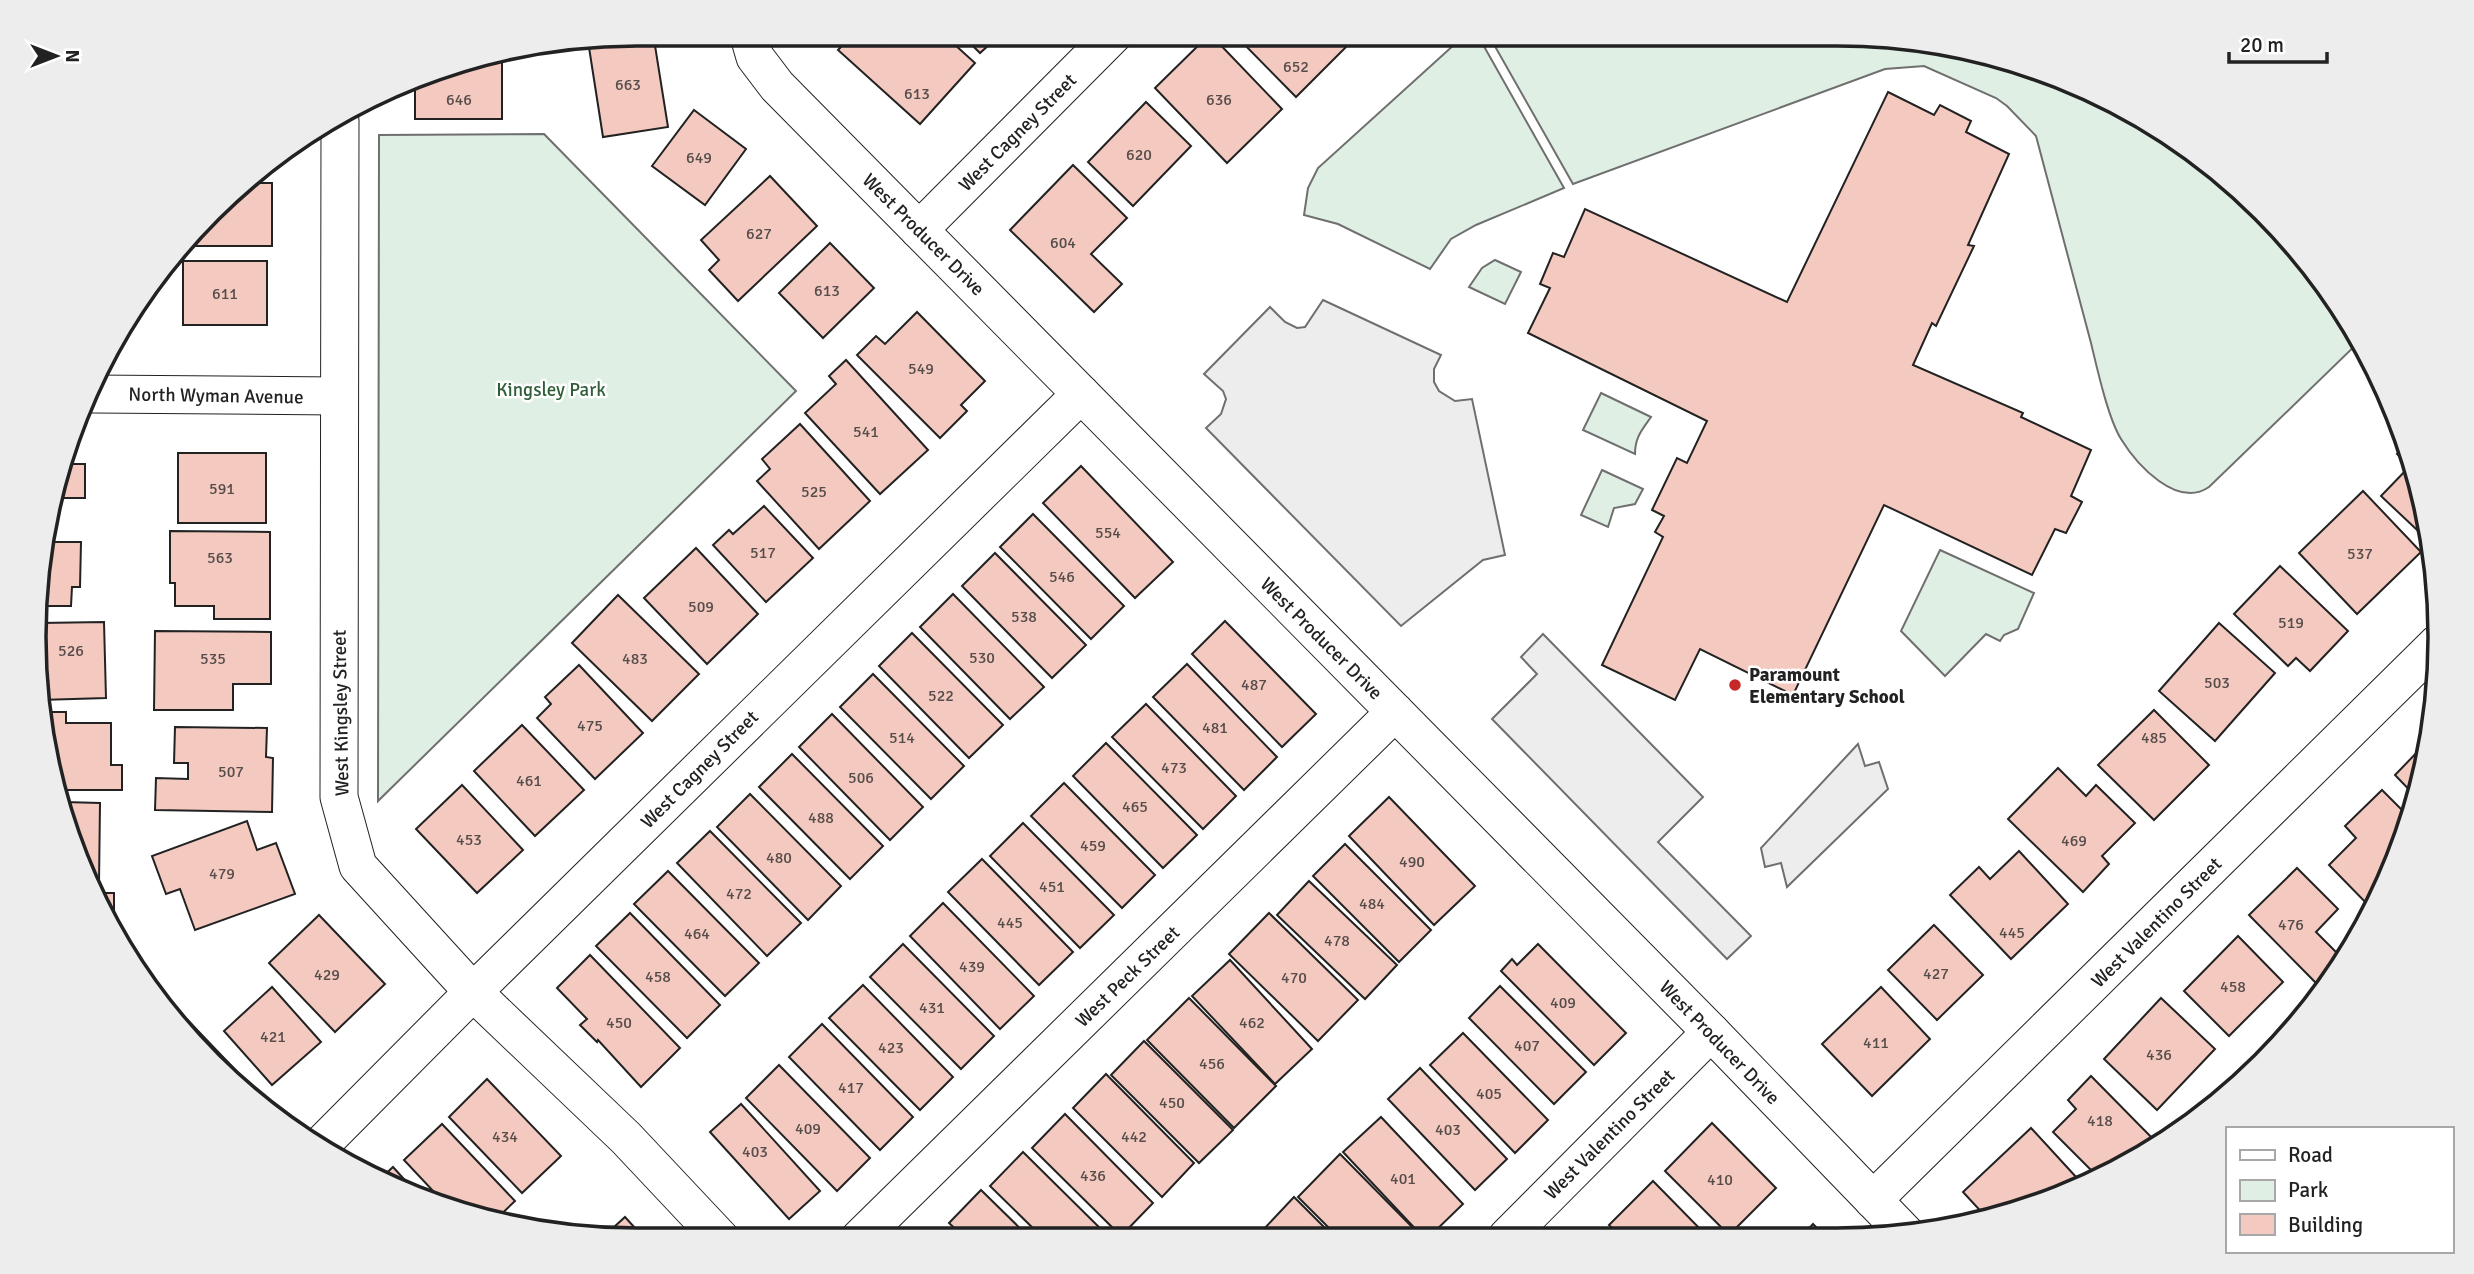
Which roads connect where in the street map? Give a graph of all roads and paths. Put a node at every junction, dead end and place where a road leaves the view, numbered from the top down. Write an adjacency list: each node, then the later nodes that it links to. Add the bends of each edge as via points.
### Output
1 (752, 46): 4 (street, West Producer Drive, via 777,86)
2 (1102, 46): 4 (street, West Cagney Street)
3 (340, 126): 7 (street, West Kingsley Street)
4 (919, 230): 6 (street, West Producer Drive)
5 (98, 394): 7 (street, North Wyman Avenue)
6 (1081, 394): 9 (street, West Producer Drive); 10 (street, West Cagney Street)
7 (338, 396): 10 (street, West Kingsley Street, via 339,797 358,866)
8 (2428, 653): 13 (street, West Valentino Street)
9 (1395, 712): 11 (street, West Producer Drive); 16 (street, West Peck Street)
10 (473, 992): 12 (street, West Cagney Street); 15 (street, West Kingsley Street, via 626,1138)
11 (1711, 1032): 13 (street, West Producer Drive); 17 (street, West Valentino Street)
12 (326, 1140)
13 (1873, 1200): 14 (street, West Producer Drive)
14 (1897, 1225)
15 (712, 1228)
16 (870, 1228)
17 (1516, 1228)

